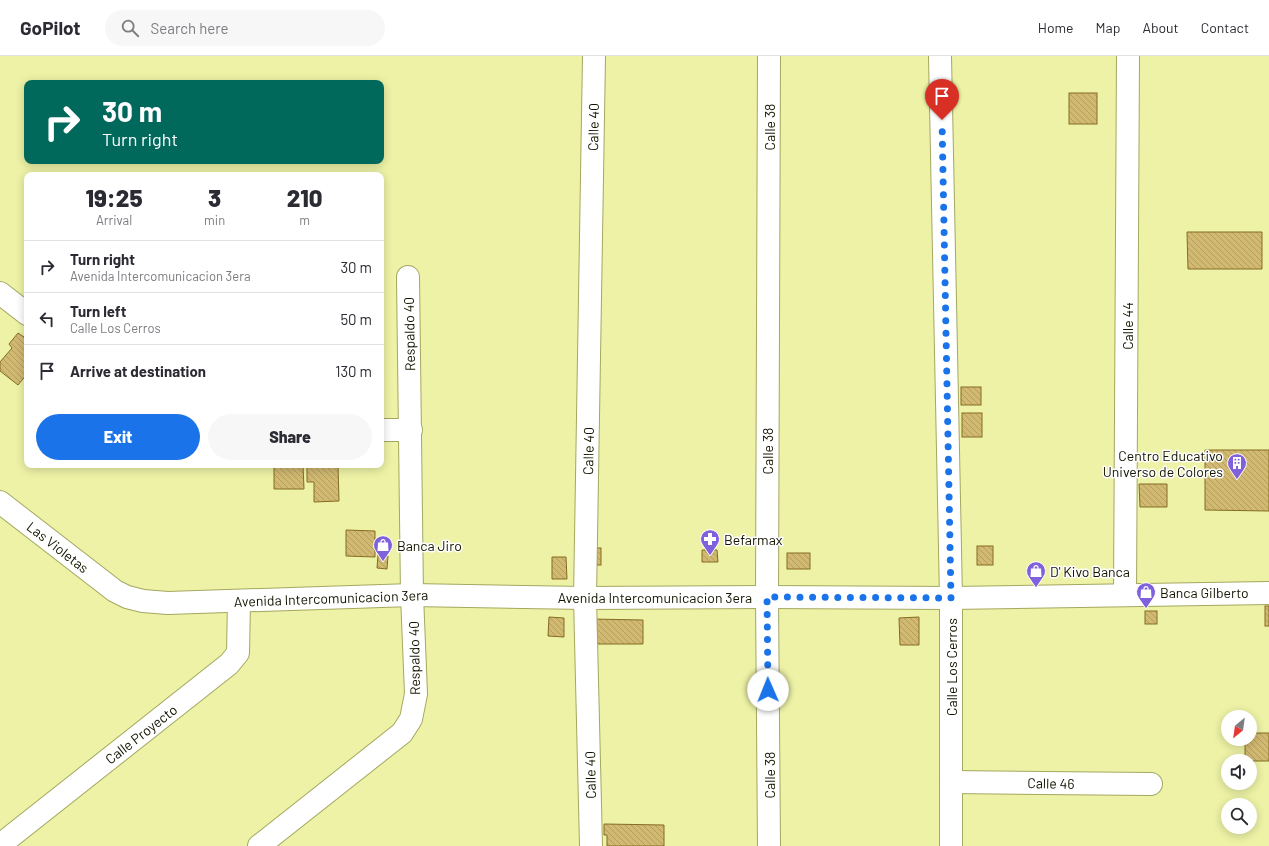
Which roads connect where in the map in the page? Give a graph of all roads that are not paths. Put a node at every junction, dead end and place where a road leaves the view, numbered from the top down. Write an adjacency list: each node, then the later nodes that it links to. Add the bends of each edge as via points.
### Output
1 (594, 56): 16 (street, Calle 40)
2 (769, 56): 15 (street, Calle 38)
3 (940, 56): 17 (street, Calle Los Cerros)
4 (1128, 56): 14 (street, Calle 44)
5 (408, 277): 9 (street, Respaldo 40)
6 (0, 293): 7 (street)
7 (24, 312)
8 (384, 430): 9 (street)
9 (411, 430): 13 (street, Respaldo 40)
10 (0, 502): 11 (street, Las Violetas)
11 (115, 591): 18 (street, Avenida Intercomunicacion 3era, via 143,601)
12 (1269, 593): 14 (street, Avenida Intercomunicacion 3era)
13 (412, 595): 16 (street, Avenida Intercomunicacion 3era); 18 (street, Avenida Intercomunicacion 3era); 22 (street, Respaldo 40, via 416,694 411,719 402,733)
14 (1125, 595): 17 (street, Avenida Intercomunicacion 3era)
15 (767, 597): 16 (street, Avenida Intercomunicacion 3era); 17 (street, Avenida Intercomunicacion 3era); 24 (street, Calle 38)
16 (585, 598): 23 (street, Calle 40)
17 (951, 598): 19 (street, Calle Los Cerros)
18 (239, 601): 21 (street, Calle Proyecto, via 238,653 229,664)
19 (951, 782): 20 (street, Calle 46); 25 (street, Calle Los Cerros)
20 (1151, 784)
21 (0, 845)
22 (259, 846)
23 (591, 846)
24 (769, 846)
25 (951, 846)

